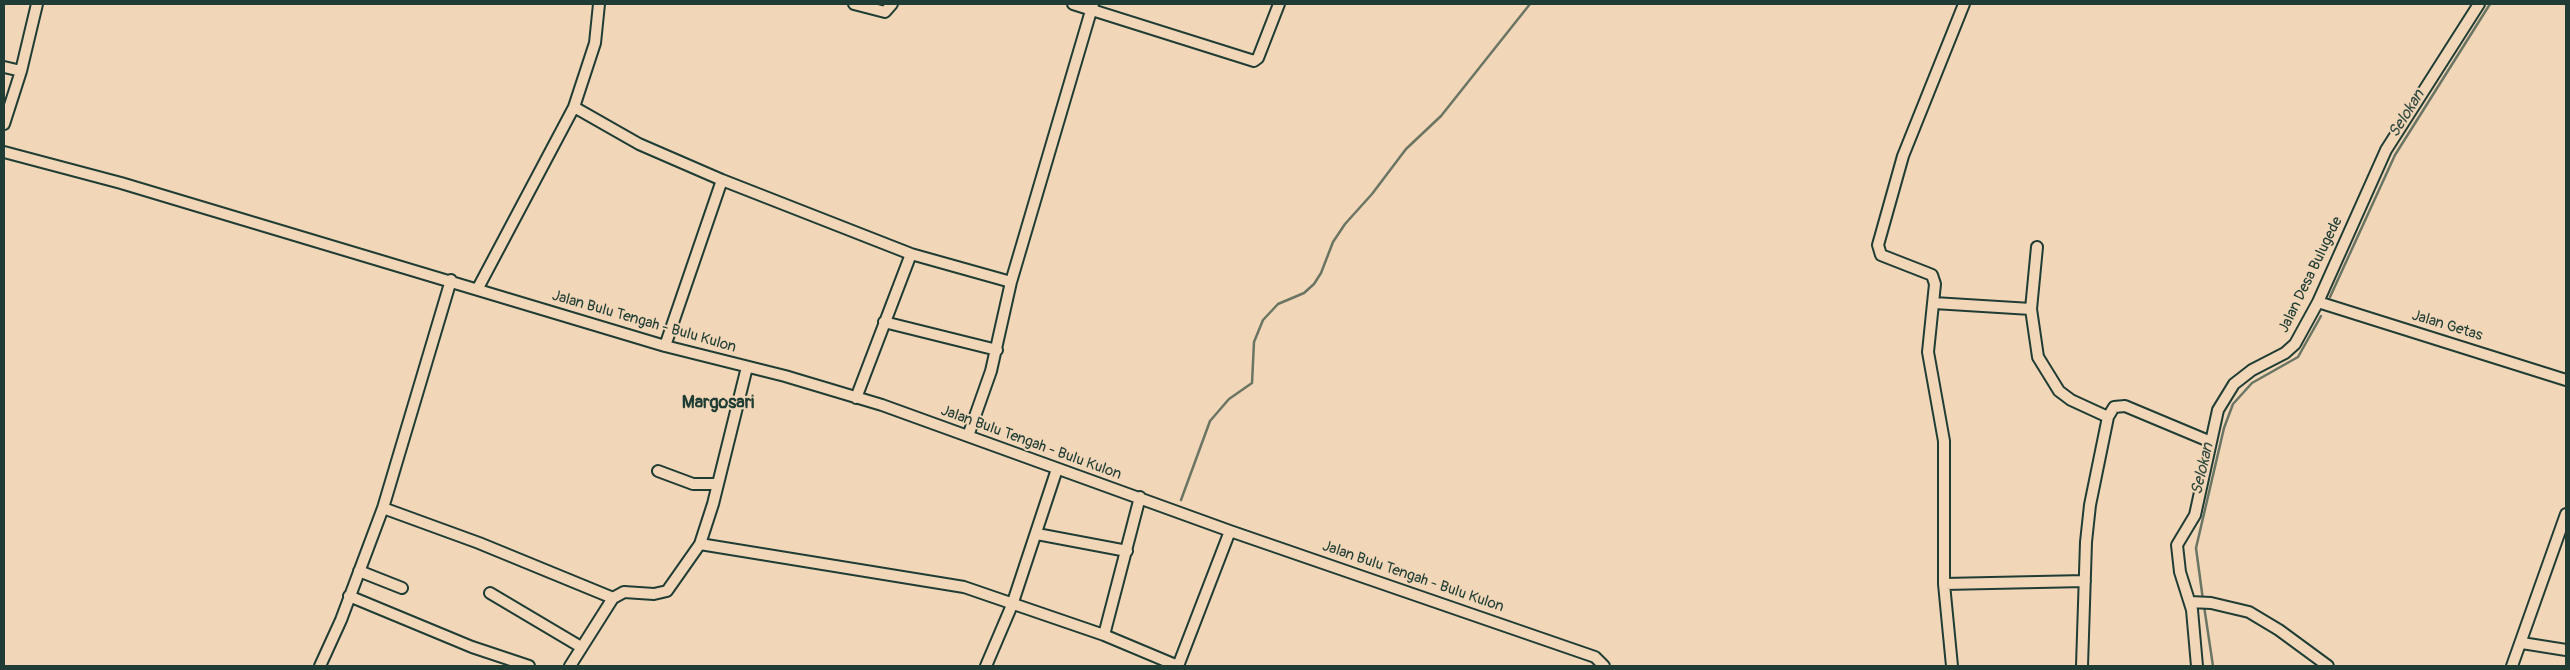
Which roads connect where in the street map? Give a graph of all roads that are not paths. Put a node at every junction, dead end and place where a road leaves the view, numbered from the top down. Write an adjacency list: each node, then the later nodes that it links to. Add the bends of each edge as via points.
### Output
1 (36, 4): 11 (street)
2 (600, 4): 12 (street, via 595,43)
3 (854, 4): 4 (street, via 885,12)
4 (892, 4)
5 (1073, 4): 9 (street)
6 (1279, 4): 9 (street, via 1254,61)
7 (1964, 4): 22 (street, via 1903,156 1878,245 1881,255 1932,276)
8 (2480, 4): 21 (street, Jalan Desa Bulugede, via 2386,150)
9 (1093, 6): 19 (street)
10 (4, 67): 11 (street)
11 (20, 71): 13 (street)
12 (574, 107): 15 (street, via 639,144); 20 (street)
13 (4, 124)
14 (4, 152): 18 (street, Jalan Bulu Tengah - Bulu Kulon)
15 (722, 180): 17 (street); 25 (street)
16 (2037, 247): 23 (street)
17 (911, 254): 19 (street); 24 (street)
18 (451, 280): 20 (street, Jalan Bulu Tengah - Bulu Kulon); 37 (street)
19 (1011, 282): 26 (street)
20 (478, 288): 25 (street, Jalan Bulu Tengah - Bulu Kulon)
21 (2318, 302): 28 (street, Jalan Getas); 32 (street, Jalan Desa Bulugede, via 2291,348 2234,384 2218,410)
22 (1934, 303): 23 (street); 45 (street, via 1928,352 1944,440)
23 (2031, 309): 30 (street, via 2034,347 2050,379 2071,400)
24 (884, 322): 26 (street); 29 (street)
25 (665, 346): 27 (street, Jalan Bulu Tengah - Bulu Kulon)
26 (997, 350): 31 (street)
27 (747, 367): 29 (street, Jalan Bulu Tengah - Bulu Kulon); 35 (street)
28 (2566, 380)
29 (856, 398): 31 (street, Jalan Bulu Tengah - Bulu Kulon)
30 (2108, 417): 32 (street, via 2114,407 2125,406); 44 (street, via 2090,505)
31 (968, 436): 33 (street, Jalan Bulu Tengah - Bulu Kulon)
32 (2211, 442): 50 (street, Jalan Desa Bulugede, via 2196,515 2177,545 2180,572)
33 (1057, 469): 36 (street, Jalan Bulu Tengah - Bulu Kulon); 40 (street)
34 (658, 471): 35 (street, via 693,484)
35 (718, 484): 41 (street)
36 (1140, 498): 39 (street, Jalan Bulu Tengah - Bulu Kulon); 42 (street)
37 (383, 508): 43 (street); 49 (street)
38 (2566, 514): 53 (street)
39 (1230, 531): 60 (street); 61 (street, Jalan Bulu Tengah - Bulu Kulon, via 1595,657)
40 (1037, 534): 42 (street); 51 (street)
41 (700, 544): 49 (street, via 668,592 624,592); 51 (street, via 964,587)
42 (1127, 551): 52 (street)
43 (359, 571): 46 (street); 48 (street)
44 (2085, 581): 45 (street); 63 (street)
45 (1944, 584): 62 (street)
46 (402, 588)
47 (490, 593): 54 (street)
48 (349, 596): 56 (street); 57 (street, via 472,647)
49 (613, 598): 54 (street)
50 (2192, 602): 64 (street, Jalan Desa Bulugede); 65 (street, via 2248,612)
51 (1012, 605): 52 (street); 59 (street)
52 (1104, 635): 60 (street)
53 (2522, 643): 55 (street); 66 (street)
54 (581, 647): 58 (street)
55 (2566, 650)
56 (320, 666)
57 (529, 666)
58 (570, 666)
59 (986, 666)
60 (1178, 666)
61 (1604, 666)
62 (1952, 666)
63 (2082, 666)
64 (2198, 666)
65 (2328, 666)
66 (2512, 666)

